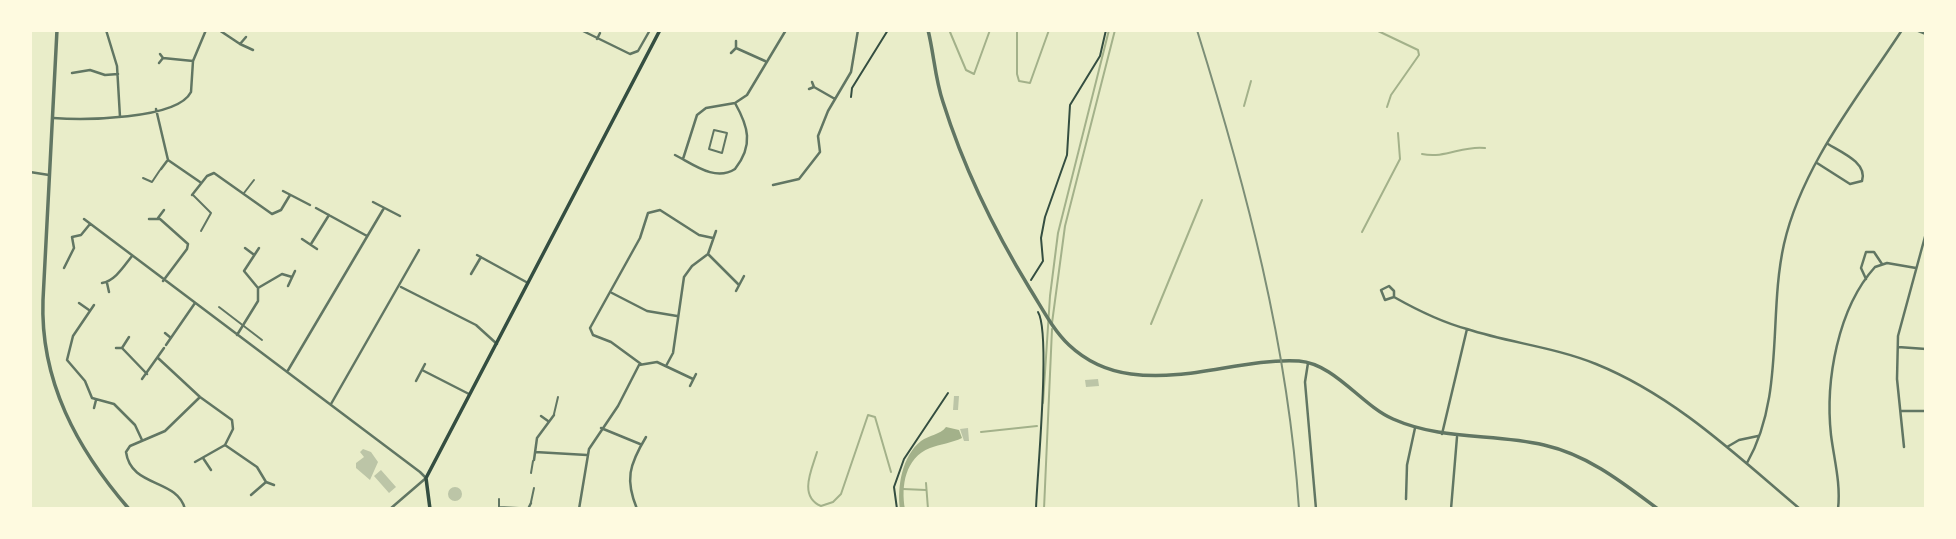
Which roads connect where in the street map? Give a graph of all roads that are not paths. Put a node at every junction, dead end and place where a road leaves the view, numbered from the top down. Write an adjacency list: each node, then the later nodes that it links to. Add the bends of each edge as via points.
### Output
1 (57, 30): 38 (street)
2 (106, 30): 30 (street)
3 (206, 30): 24 (street)
4 (219, 30): 18 (street)
5 (581, 30): 16 (street)
6 (650, 30): 16 (street, via 638,51 627,54)
7 (660, 30): 94 (main road)
8 (786, 30): 26 (street)
9 (858, 30): 34 (street, via 851,72)
10 (928, 30): 122 (street, via 947,115 991,223 1057,330 1089,360 1130,374 1181,375)
11 (1902, 30): 39 (street)
12 (1916, 30): 14 (street)
13 (600, 33): 16 (street)
14 (1926, 34)
15 (246, 37): 18 (street)
16 (597, 39)
17 (736, 41): 19 (street)
18 (240, 44): 20 (street)
19 (736, 48): 21 (street); 26 (street)
20 (253, 50)
21 (731, 53)
22 (160, 54): 23 (street)
23 (163, 58): 24 (street); 27 (street)
24 (193, 61): 36 (street, via 189,97)
25 (81, 62): 28 (street)
26 (766, 62): 35 (street, via 747,95)
27 (159, 63)
28 (83, 70): 29 (street); 30 (street)
29 (72, 73)
30 (118, 74): 37 (street)
31 (812, 82): 32 (street)
32 (814, 87): 33 (street); 34 (street)
33 (809, 89)
34 (835, 99): 51 (street, via 818,135 820,152 799,179)
35 (735, 103): 42 (street, via 701,111); 42 (street, via 748,135 743,158 735,169 719,174)
36 (156, 110): 37 (street); 43 (street)
37 (120, 117): 38 (street)
38 (52, 118): 47 (street)
39 (1828, 144): 44 (street); 44 (street, via 1861,166 1862,181 1850,184)
40 (722, 153): 40 (lane, via 709,149 714,130 727,133)
41 (675, 155): 42 (street)
42 (683, 159)
43 (168, 160): 45 (street); 50 (street)
44 (1817, 163): 148 (street, via 1783,249 1773,370)
45 (161, 169): 48 (lane, via 152,183)
46 (30, 172): 47 (street)
47 (49, 175): 173 (street, via 43,323 51,374 83,450)
48 (143, 178)
49 (254, 180): 53 (lane)
50 (201, 183): 53 (street, via 209,174 218,173); 54 (street)
51 (773, 186)
52 (283, 191): 55 (street)
53 (244, 193): 55 (street, via 275,214)
54 (192, 195): 67 (lane, via 211,213)
55 (290, 195): 57 (street)
56 (373, 202): 59 (street)
57 (310, 205)
58 (316, 208): 61 (street)
59 (384, 208): 62 (street); 70 (street)
60 (164, 211): 63 (street)
61 (329, 215): 70 (street); 73 (street)
62 (400, 216)
63 (158, 218): 65 (street); 91 (street, via 188,244)
64 (83, 219): 66 (street)
65 (149, 219)
66 (90, 224): 80 (street); 84 (street, via 81,235 72,237 74,248)
67 (201, 231)
68 (716, 231): 71 (street)
69 (1926, 233): 85 (street)
70 (368, 236): 82 (street)
71 (713, 238): 79 (street); 101 (street, via 652,210)
72 (302, 239): 73 (street)
73 (311, 244): 76 (street)
74 (245, 248): 78 (street)
75 (258, 248): 78 (street)
76 (317, 249)
77 (419, 250): 97 (street)
78 (253, 254): 98 (street, via 244,273)
79 (708, 254): 95 (street); 108 (street, via 685,274)
80 (132, 256): 91 (street); 93 (street)
81 (346, 258): 82 (street)
82 (352, 261): 127 (street)
83 (1882, 264): 85 (street); 90 (street); 90 (street, via 1878,255 1866,253 1861,268)
84 (64, 268)
85 (1916, 268): 117 (street)
86 (295, 271): 89 (street)
87 (471, 274): 94 (street, via 479,256)
88 (744, 276): 95 (street)
89 (292, 277): 96 (street); 98 (street, via 282,274)
90 (1866, 279): 185 (street, via 1842,329 1831,390)
91 (163, 281): 104 (street)
92 (102, 283): 93 (street)
93 (107, 283): 100 (street)
94 (528, 283): 116 (main road)
95 (739, 285): 99 (street)
96 (288, 286)
97 (400, 287): 116 (street, via 476,325); 138 (street)
98 (258, 288): 109 (street, via 257,306)
99 (736, 291)
100 (109, 292)
101 (611, 293): 108 (street, via 647,311); 124 (street, via 591,324 591,332)
102 (1394, 297): 102 (street, via 1385,300 1381,290 1389,286); 110 (street)
103 (79, 303): 107 (street)
104 (195, 303): 112 (street); 114 (street)
105 (94, 305): 107 (street)
106 (219, 307): 109 (lane)
107 (89, 310): 137 (street, via 65,356)
108 (677, 316): 125 (street, via 673,353)
109 (243, 326): 112 (street); 115 (lane)
110 (1467, 329): 147 (street); 154 (street, via 1541,346 1596,365 1674,406)
111 (165, 333): 114 (street)
112 (236, 335): 127 (street)
113 (129, 337): 119 (street)
114 (171, 338): 121 (street)
115 (262, 340)
116 (497, 344): 134 (main road)
117 (1896, 347): 120 (street); 140 (street)
118 (116, 348): 119 (street)
119 (122, 348): 128 (street)
120 (1926, 349)
121 (158, 358): 128 (street); 135 (street)
122 (1308, 363): 146 (street, via 1380,412); 181 (street, via 1305,382)
123 (425, 364): 126 (street)
124 (641, 364): 125 (street); 145 (street)
125 (666, 366): 131 (street)
126 (422, 370): 132 (street); 134 (street)
127 (287, 372): 138 (street)
128 (147, 374): 130 (street)
129 (696, 374): 131 (street)
130 (142, 379)
131 (693, 379): 133 (street)
132 (416, 381)
133 (690, 386)
134 (471, 394): 164 (main road)
135 (200, 397): 151 (street, via 165,431); 153 (street, via 233,422)
136 (558, 397): 142 (lane)
137 (96, 400): 139 (street); 151 (street, via 114,404 135,425)
138 (331, 404): 164 (street)
139 (94, 408)
140 (1900, 411): 141 (street); 155 (street)
141 (1926, 411)
142 (554, 415): 144 (street)
143 (541, 416): 144 (street)
144 (548, 421): 156 (street, via 537,438)
145 (601, 428): 152 (street); 157 (street)
146 (1415, 428): 147 (street); 169 (street, via 1406,497)
147 (1441, 434): 150 (street)
148 (1758, 436): 154 (street); 161 (street)
149 (646, 437): 152 (street)
150 (1457, 437): 182 (street); 183 (street, via 1542,444 1566,451 1605,470)
151 (142, 440): 174 (street, via 128,447 128,461 143,479 177,492)
152 (641, 444): 180 (street, via 628,487)
153 (225, 445): 158 (street); 165 (street, via 257,467)
154 (1727, 447): 161 (street)
155 (1904, 447)
156 (535, 452): 157 (street); 159 (street)
157 (587, 455): 179 (street)
158 (203, 458): 160 (street); 162 (street)
159 (534, 460): 163 (lane)
160 (195, 463)
161 (1746, 463): 184 (street)
162 (211, 470)
163 (531, 473)
164 (426, 478): 175 (street); 176 (main road)
165 (266, 482): 166 (street); 168 (street)
166 (274, 485)
167 (534, 488): 171 (lane)
168 (251, 495)
169 (1398, 495)
170 (499, 499): 172 (lane)
171 (531, 503): 178 (street)
172 (499, 508): 177 (lane)
173 (129, 509)
174 (185, 509)
175 (390, 509)
176 (430, 509)
177 (521, 509)
178 (528, 509)
179 (579, 509)
180 (637, 509)
181 (1316, 509)
182 (1451, 509)
183 (1658, 509)
184 (1800, 509)
185 (1838, 509)
186 (1847, 509): 187 (street)
187 (1863, 509)

